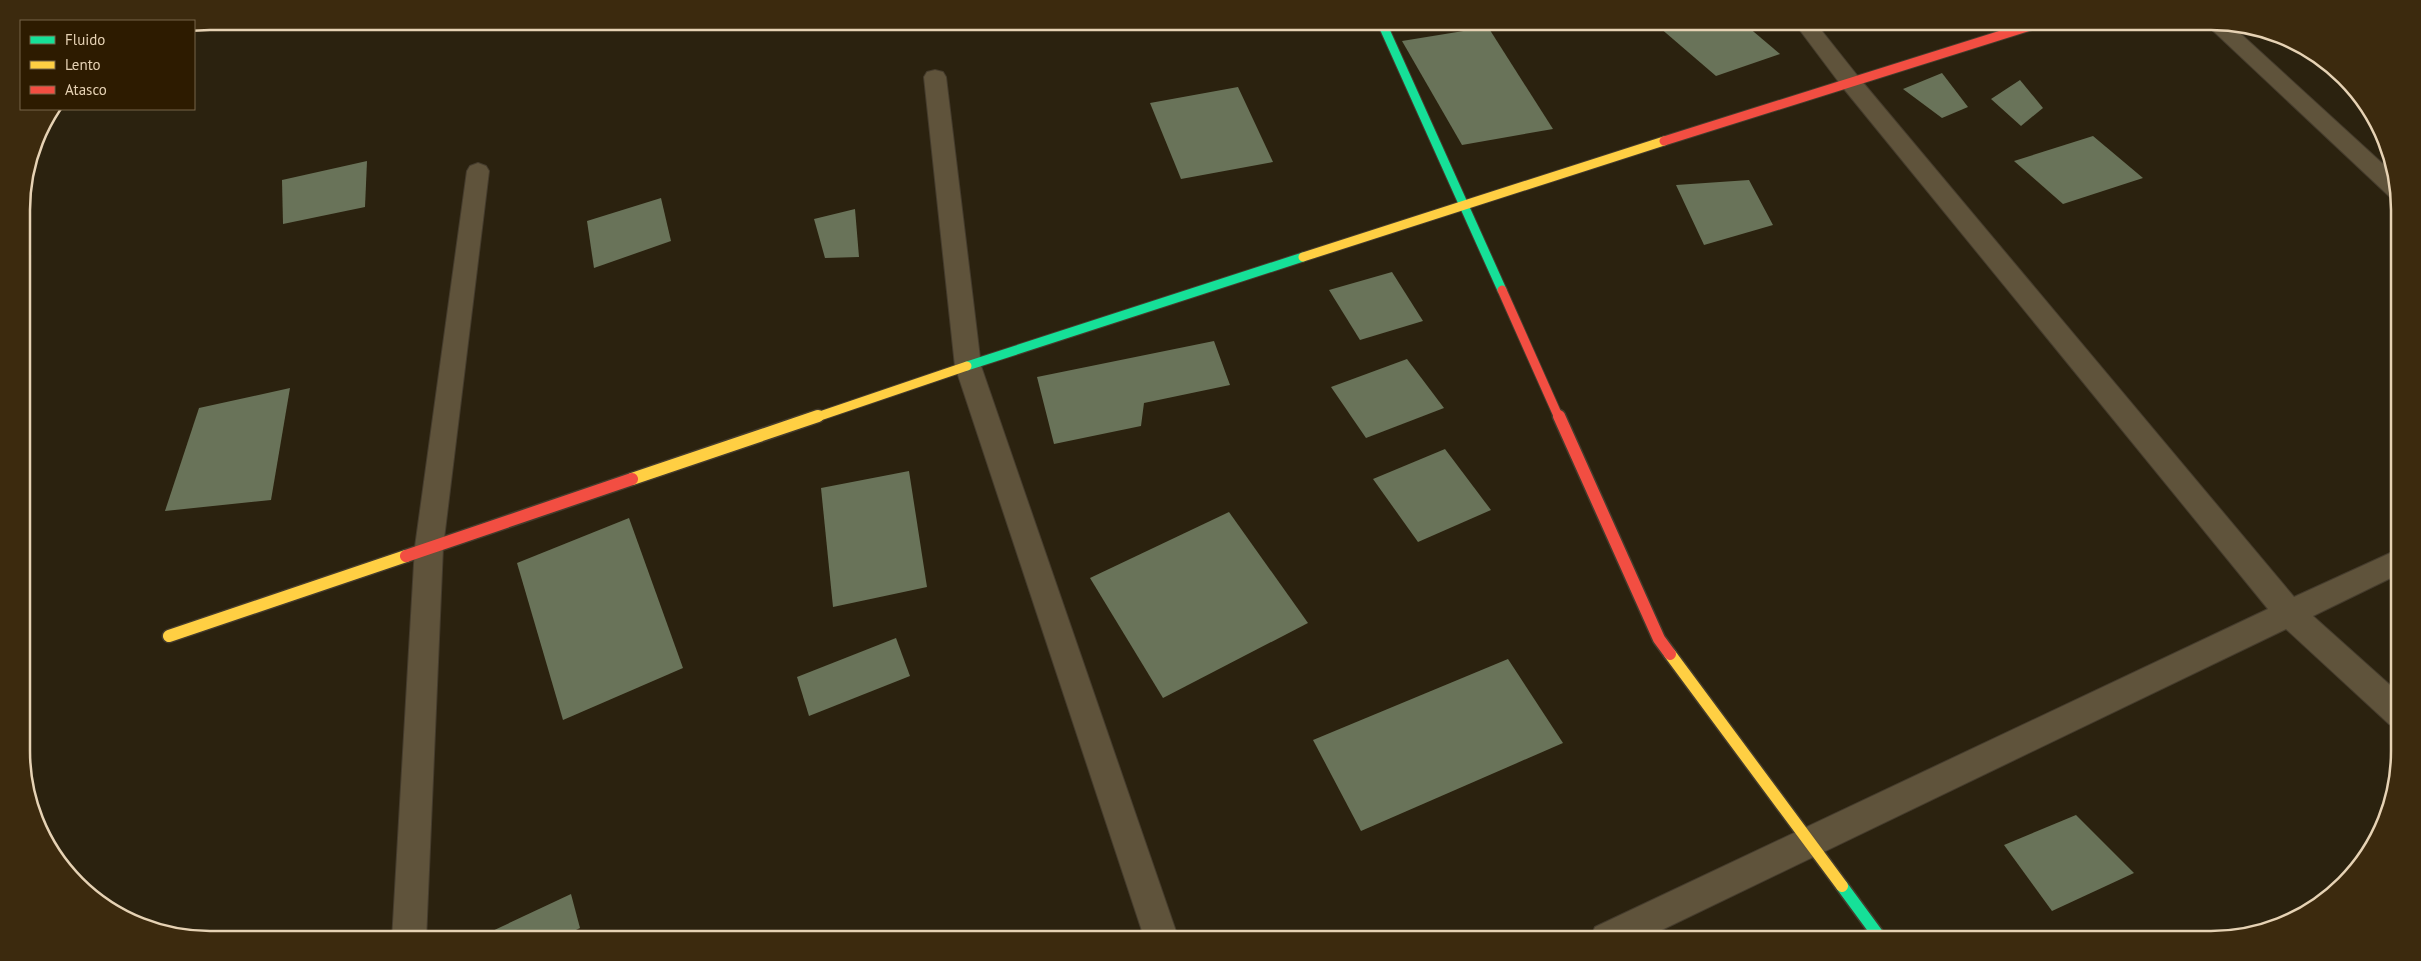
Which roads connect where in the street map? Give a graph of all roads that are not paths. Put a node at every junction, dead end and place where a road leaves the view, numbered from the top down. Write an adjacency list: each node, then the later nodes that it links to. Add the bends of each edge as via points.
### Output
1 (1385, 30): 9 (street)
2 (1810, 30): 6 (street)
3 (2018, 30): 6 (street)
4 (2224, 30): 8 (street)
5 (935, 77): 10 (street)
6 (1852, 84): 9 (street); 13 (street)
7 (478, 171): 11 (street)
8 (2389, 183)
9 (1463, 205): 10 (street); 16 (street, via 1659,639)
10 (968, 366): 11 (street); 18 (street)
11 (428, 547): 14 (street); 17 (street)
12 (2391, 565): 13 (street)
13 (2290, 614): 15 (street); 16 (street)
14 (168, 636)
15 (2391, 706)
16 (1809, 842): 19 (street); 20 (street)
17 (409, 931)
18 (1159, 931)
19 (1626, 931)
20 (1875, 931)

